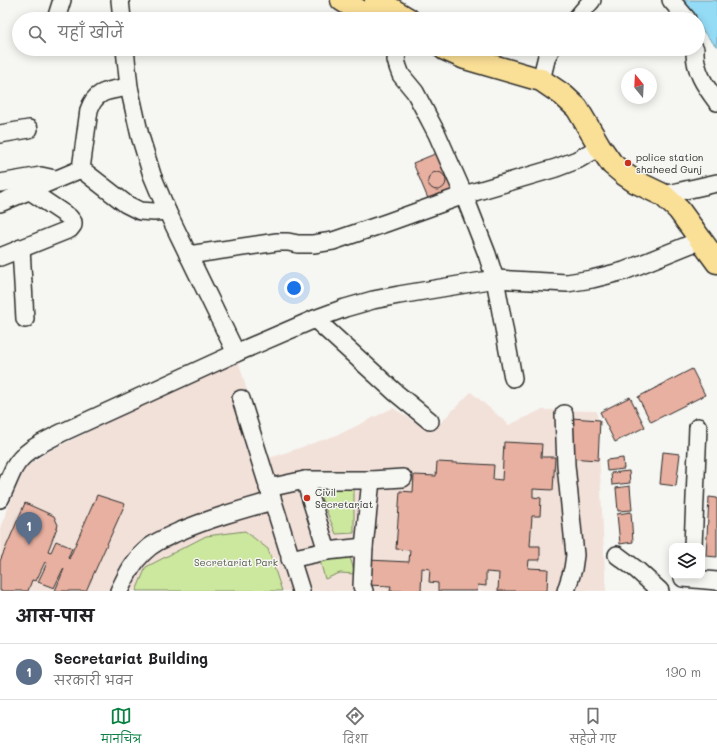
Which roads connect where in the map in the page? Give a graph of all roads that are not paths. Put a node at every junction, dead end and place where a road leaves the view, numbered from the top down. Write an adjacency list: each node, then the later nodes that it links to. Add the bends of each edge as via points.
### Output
1 (62, 0): 7 (street)
2 (120, 0): 8 (street)
3 (342, 0): 9 (main road)
4 (376, 0): 10 (main road)
5 (671, 0): 12 (street)
6 (589, 1): 11 (street)
7 (58, 12)
8 (121, 12)
9 (361, 12)
10 (396, 12)
11 (581, 12)
12 (681, 12)
13 (125, 56): 19 (street)
14 (397, 56): 29 (street, via 401,75 424,109)
15 (461, 56): 18 (main road)
16 (547, 56): 18 (street)
17 (694, 56): 20 (street, via 707,89)
18 (541, 80): 23 (main road, via 577,108)
19 (129, 87): 24 (street, via 103,92 91,102); 32 (street, via 140,136)
20 (717, 102)
21 (29, 129): 22 (street)
22 (0, 134)
23 (600, 147): 29 (street, via 556,168); 30 (main road, via 612,164 624,174)
24 (81, 170): 25 (street); 32 (street, via 126,204 140,210)
25 (56, 180): 26 (street, via 41,176); 28 (street)
26 (0, 183)
27 (717, 183): 30 (street)
28 (30, 191): 31 (street); 34 (street, via 69,217 73,225)
29 (464, 195): 35 (street, via 333,241 306,244 277,242); 38 (street)
30 (663, 195): 33 (main road, via 679,210)
31 (0, 203)
32 (167, 211): 35 (street)
33 (700, 240): 37 (main road); 38 (street, via 624,271 592,279 567,283)
34 (21, 248): 36 (street); 39 (street)
35 (188, 255): 41 (street)
36 (0, 257)
37 (717, 262)
38 (495, 279): 40 (street, via 373,300); 42 (street)
39 (25, 319)
40 (315, 319): 41 (street); 45 (street)
41 (236, 352): 51 (street, via 36,446 15,467)
42 (513, 378)
43 (241, 399): 50 (street)
44 (564, 414): 63 (street, via 575,555)
45 (430, 421)
46 (698, 427): 52 (street)
47 (403, 478): 49 (street)
48 (305, 480): 49 (street); 50 (street); 54 (street)
49 (371, 480): 53 (street)
50 (270, 494): 56 (street); 60 (street, via 235,511 158,541 130,568)
51 (0, 500)
52 (693, 543)
53 (364, 547): 54 (street); 62 (street)
54 (327, 551): 56 (street)
55 (617, 555): 64 (street)
56 (290, 559): 61 (street)
57 (682, 579): 65 (street)
58 (700, 579): 59 (street)
59 (717, 581)
60 (119, 591)
61 (300, 591)
62 (364, 591)
63 (566, 591)
64 (660, 591)
65 (669, 591)

